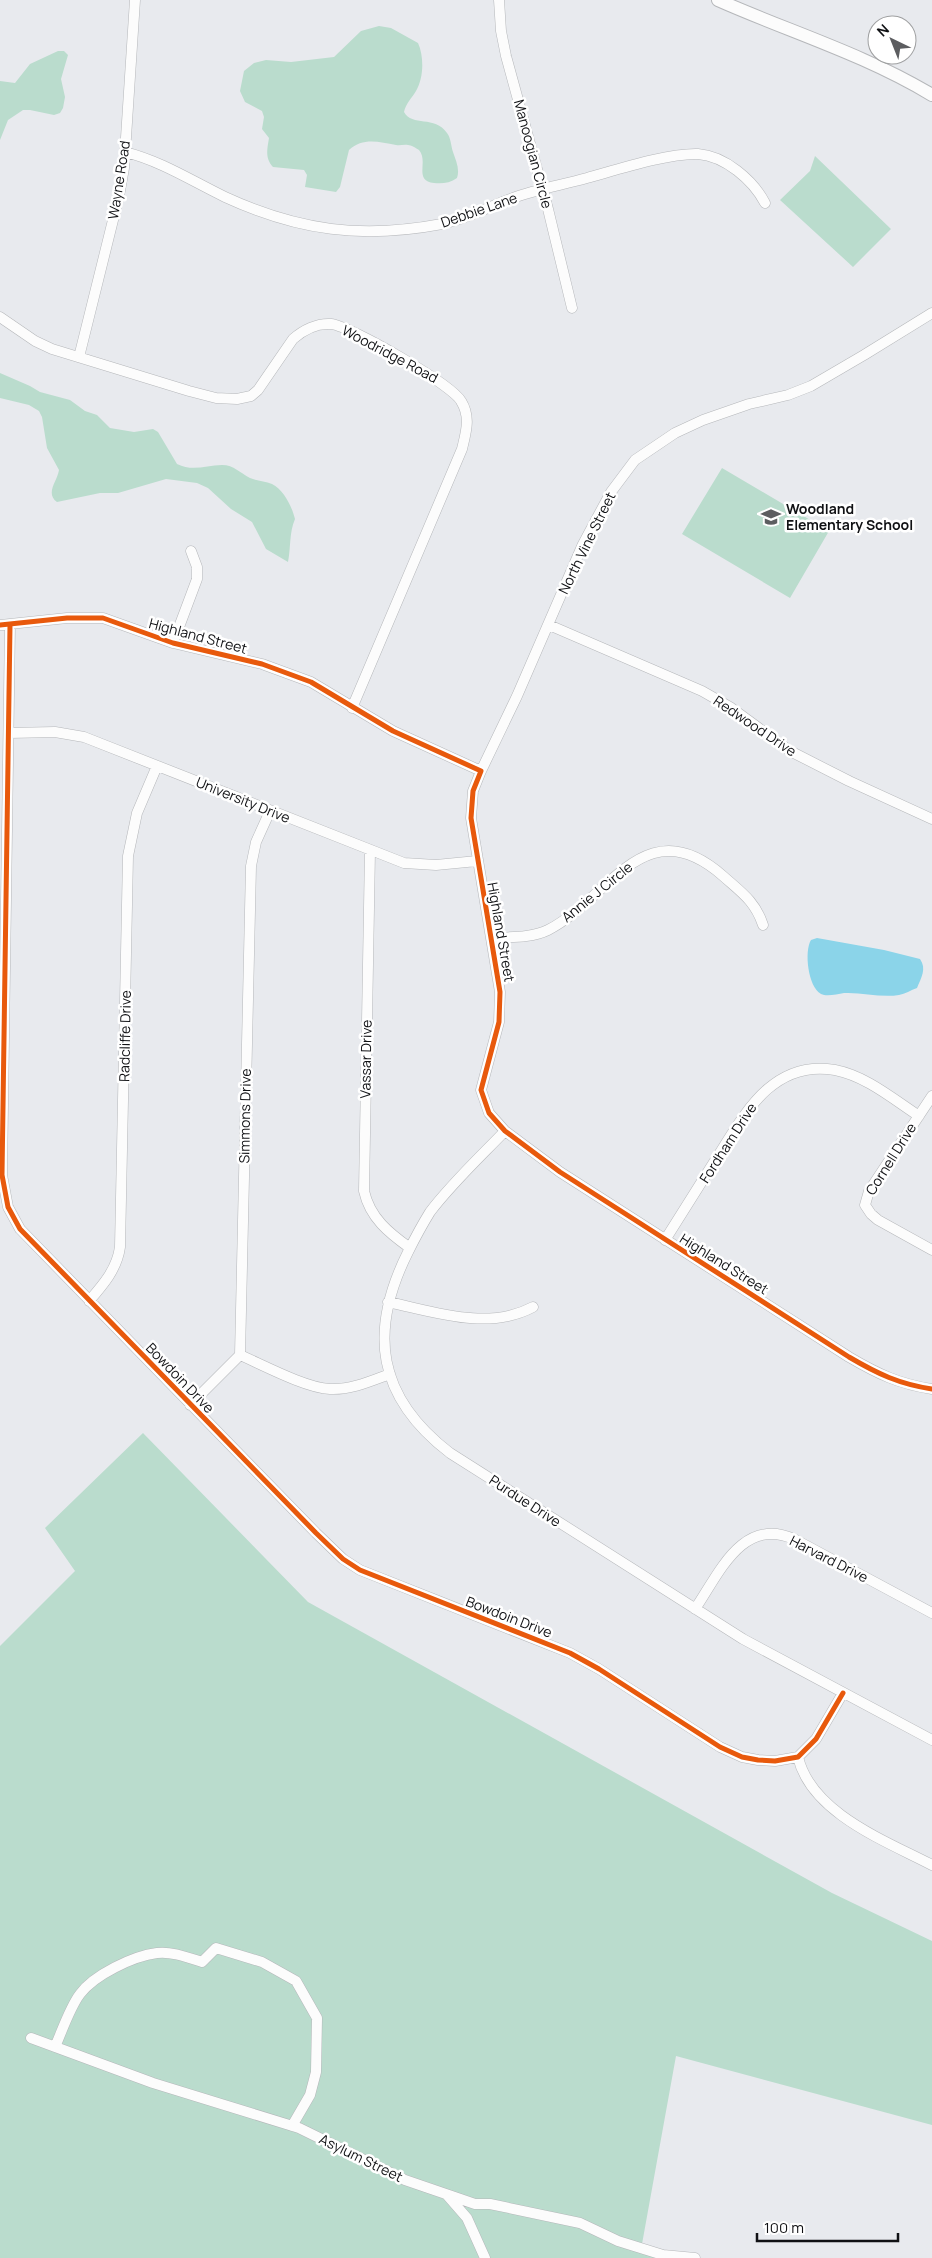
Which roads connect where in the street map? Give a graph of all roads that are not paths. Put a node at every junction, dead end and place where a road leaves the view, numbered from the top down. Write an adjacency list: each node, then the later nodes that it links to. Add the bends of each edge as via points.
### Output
1 (135, 0): 5 (street, Wayne Road)
2 (499, 0): 6 (street, Manoogian Circle, via 500,31)
3 (718, 0): 4 (main road, via 856,55)
4 (932, 95)
5 (125, 152): 6 (street, Debbie Lane, via 140,156 247,207 286,220 368,233 447,222); 11 (street, Wayne Road, via 119,196)
6 (542, 189): 7 (street, Debbie Lane, via 632,166 698,154 734,168 760,192); 8 (street, Manoogian Circle)
7 (766, 203)
8 (572, 308)
9 (932, 312): 14 (street, North Vine Street, via 811,386 703,420 674,433 635,460 611,492 583,544)
10 (0, 317): 11 (street, Woodridge Road, via 35,341)
11 (79, 357): 16 (street, Woodridge Road, via 188,391 237,399 251,396 258,390 300,333 332,324 425,371 455,393 465,408 468,421 462,449)
12 (192, 551): 15 (street, via 197,579)
13 (5, 625): 15 (street, Highland Street, via 67,618 103,618); 17 (street, Bowdoin Drive)
14 (549, 625): 19 (street, North Vine Street); 21 (street, Redwood Drive, via 702,691 730,707 790,752)
15 (173, 643): 16 (street, Highland Street, via 262,664 304,679)
16 (352, 708): 19 (street, Highland Street, via 393,731)
17 (9, 733): 18 (street, University Drive, via 76,735); 29 (street, Bowdoin Drive)
18 (157, 766): 20 (street, University Drive); 33 (street, Radcliffe Drive, via 137,814 128,856 120,1250 108,1279)
19 (481, 771): 23 (street, Highland Street, via 473,791 471,808)
20 (270, 811): 22 (street, University Drive); 36 (street, Simmons Drive, via 256,842 251,866)
21 (932, 819)
22 (370, 851): 23 (street, University Drive, via 420,865); 31 (street, Vassar Drive, via 364,1191 375,1218)
23 (477, 861): 25 (street, Highland Street)
24 (763, 925): 25 (street, Annie J Circle, via 758,909 719,872 690,856 666,851 643,856 632,863 563,921 546,931)
25 (492, 938): 28 (street, Highland Street, via 500,992 499,1017 481,1093 487,1110)
26 (932, 1096): 27 (street, Cornell Drive)
27 (919, 1116): 30 (street, Fordham Drive, via 859,1078 843,1072 811,1069 785,1077 748,1109); 32 (street, Cornell Drive, via 869,1191 865,1205 878,1220)
28 (505, 1131): 30 (street, Highland Street, via 566,1176); 31 (street, Purdue Drive, via 441,1198)
29 (1, 1174): 33 (street, Bowdoin Drive, via 16,1224)
30 (665, 1240): 38 (street, Highland Street, via 877,1374 900,1383)
31 (410, 1248): 34 (street, Purdue Drive)
32 (932, 1250)
33 (88, 1301): 39 (street, Bowdoin Drive)
34 (388, 1302): 35 (street, via 473,1318 513,1315); 37 (street, Purdue Drive, via 384,1336)
35 (534, 1306)
36 (240, 1355): 37 (street, via 312,1386 327,1389 352,1387); 39 (street)
37 (390, 1374): 40 (street, Purdue Drive, via 396,1391 413,1418 428,1436 450,1453)
38 (932, 1389)
39 (190, 1405): 44 (street, Bowdoin Drive, via 319,1536 353,1566 379,1579 570,1652 712,1742 738,1755 763,1761)
40 (695, 1609): 41 (street, Harvard Drive, via 739,1546 759,1535 772,1533 794,1539); 42 (street, Purdue Drive)
41 (932, 1613)
42 (843, 1693): 43 (street, Purdue Drive); 44 (street, via 816,1739)
43 (932, 1740)
44 (798, 1757): 45 (street, via 811,1785 835,1810)
45 (932, 1865)
46 (31, 2038): 47 (street, Asylum Street)
47 (55, 2047): 48 (street, Asylum Street, via 153,2083); 48 (street, via 79,1995 96,1978 127,1963 158,1953 202,1962 216,1948 262,1962 296,1981 317,2018 316,2072 310,2095)
48 (292, 2126): 49 (street, Asylum Street, via 405,2180)
49 (446, 2194): 50 (street, Asylum Street); 51 (street)
50 (475, 2204): 51 (street); 53 (street, Asylum Street, via 580,2223 618,2241 662,2255)
51 (467, 2218): 52 (street)
52 (485, 2258)
53 (695, 2258)

